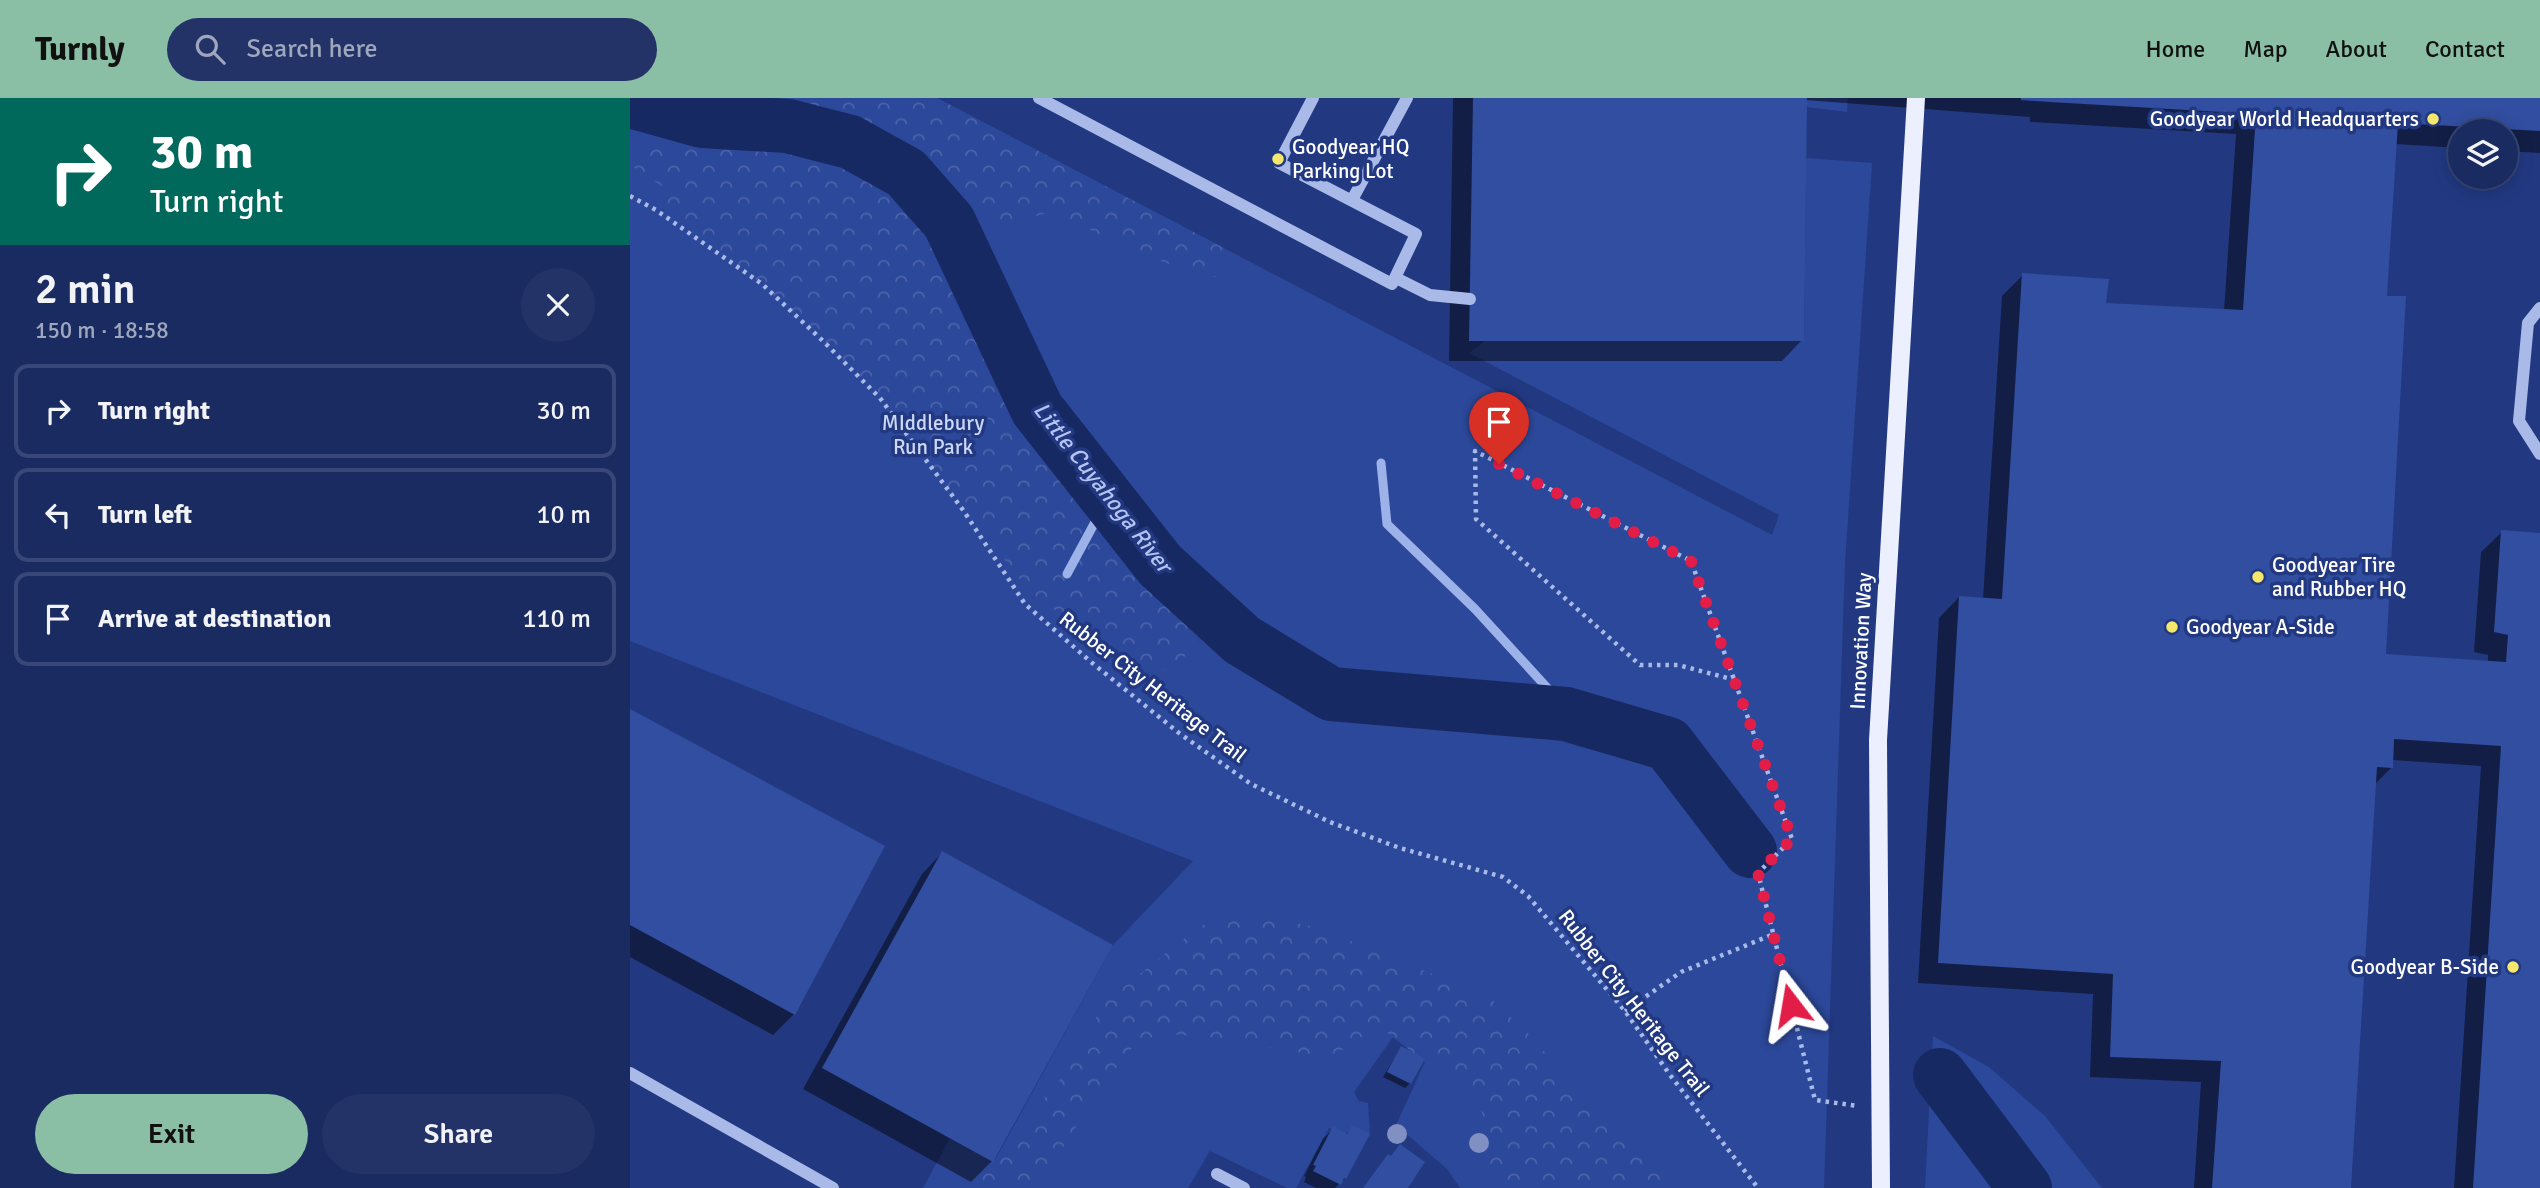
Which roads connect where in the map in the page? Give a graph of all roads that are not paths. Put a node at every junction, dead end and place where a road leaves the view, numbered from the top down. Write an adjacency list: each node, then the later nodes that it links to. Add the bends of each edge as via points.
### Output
1 (1039, 98): 6 (street, via 1392,284)
2 (1313, 98): 5 (street, via 1279,163)
3 (1407, 98): 5 (street)
4 (1916, 98): 14 (main road, Innovation Way, via 1878,740)
5 (1352, 200): 6 (street, via 1416,234)
6 (1396, 278): 7 (street, via 1430,295)
7 (1470, 299)
8 (2540, 308): 9 (street, via 2528,323 2519,421)
9 (2540, 454)
10 (630, 1073): 12 (street)
11 (1217, 1174): 13 (street)
12 (833, 1188)
13 (1244, 1188)
14 (1881, 1188)

